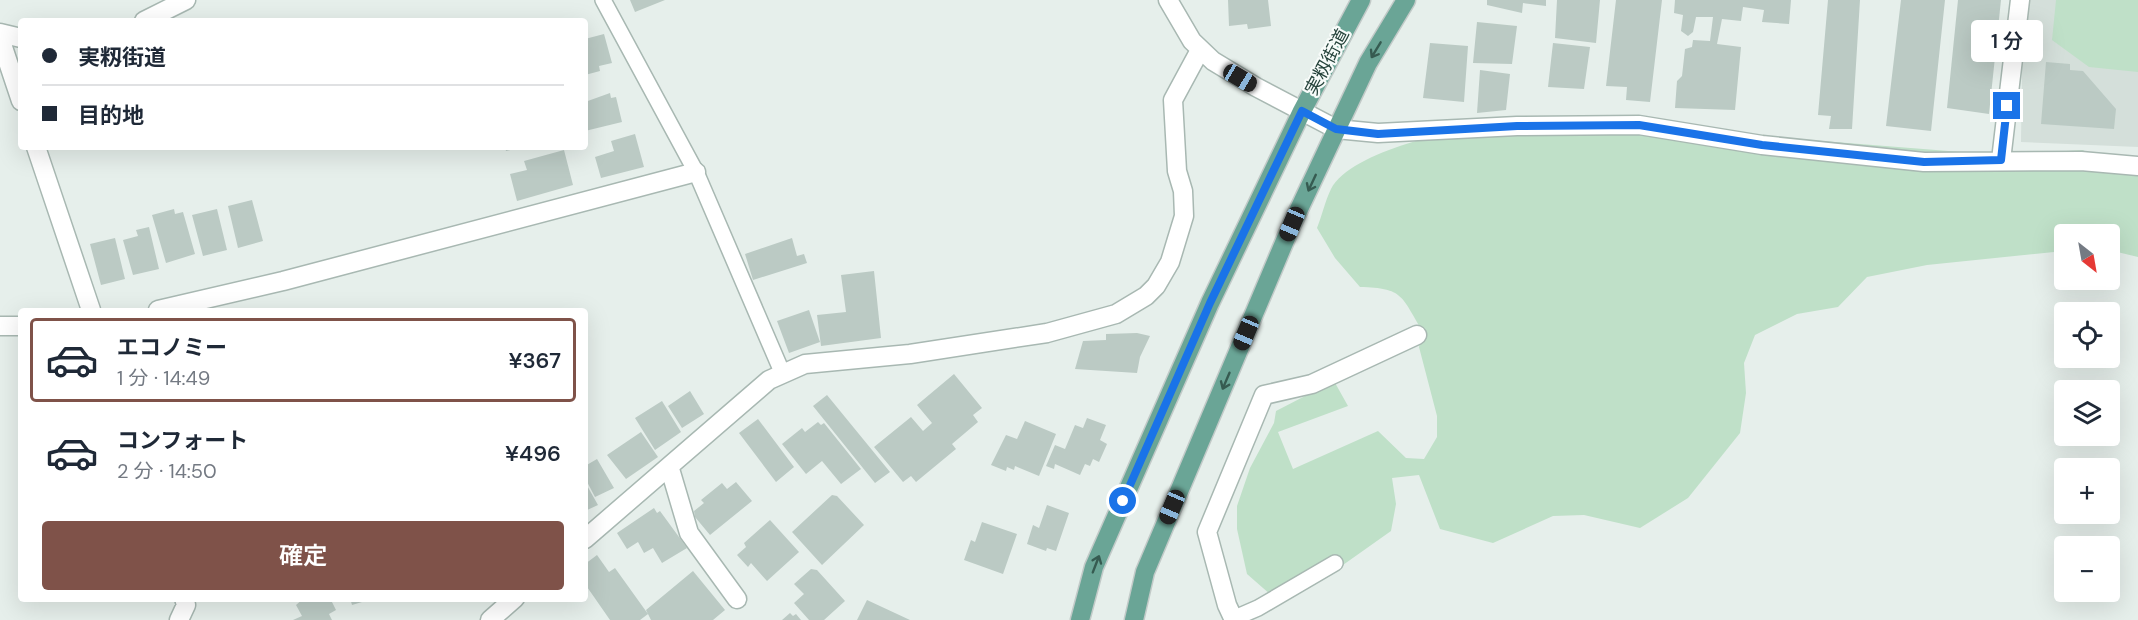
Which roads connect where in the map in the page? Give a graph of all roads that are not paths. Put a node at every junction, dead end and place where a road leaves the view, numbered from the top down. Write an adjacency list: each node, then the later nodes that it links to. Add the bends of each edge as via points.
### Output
1 (186, 0): 7 (street)
2 (603, 0): 18 (lane)
3 (1167, 0): 11 (street)
4 (1361, 0): 13 (main road, 実籾街道)
5 (1406, 0): 14 (main road, 実籾街道, one-way to 14, via 1368,63)
6 (2020, 0): 16 (street)
7 (150, 18)
8 (0, 33): 9 (street)
9 (18, 37)
10 (0, 38): 12 (street)
11 (1200, 50): 13 (street); 24 (street, via 1173,99 1184,216 1170,262 1146,296 1116,314 1047,333 910,354 804,364)
12 (18, 92)
13 (1302, 111): 14 (street); 34 (main road, 実籾街道, one-way to 13, via 1099,556 1210,303)
14 (1336, 129): 16 (street, via 1378,134 1517,126 1639,125 1762,145 1924,162); 35 (main road, 実籾街道, one-way to 35, via 1145,572)
15 (37, 150): 19 (street)
16 (2001, 160): 17 (street)
17 (2138, 166)
18 (696, 172): 20 (street); 24 (lane)
19 (90, 308)
20 (167, 308)
21 (0, 326): 22 (street)
22 (18, 326)
23 (1417, 335): 31 (street, via 1312,384 1264,395 1207,531)
24 (782, 372): 25 (street)
25 (670, 469): 26 (street); 28 (street, via 687,528)
26 (588, 537)
27 (1335, 563): 31 (lane)
28 (736, 599)
29 (185, 602): 32 (street)
30 (510, 602): 33 (street)
31 (1234, 619)
32 (179, 620)
33 (490, 620)
34 (1080, 620)
35 (1134, 620)

